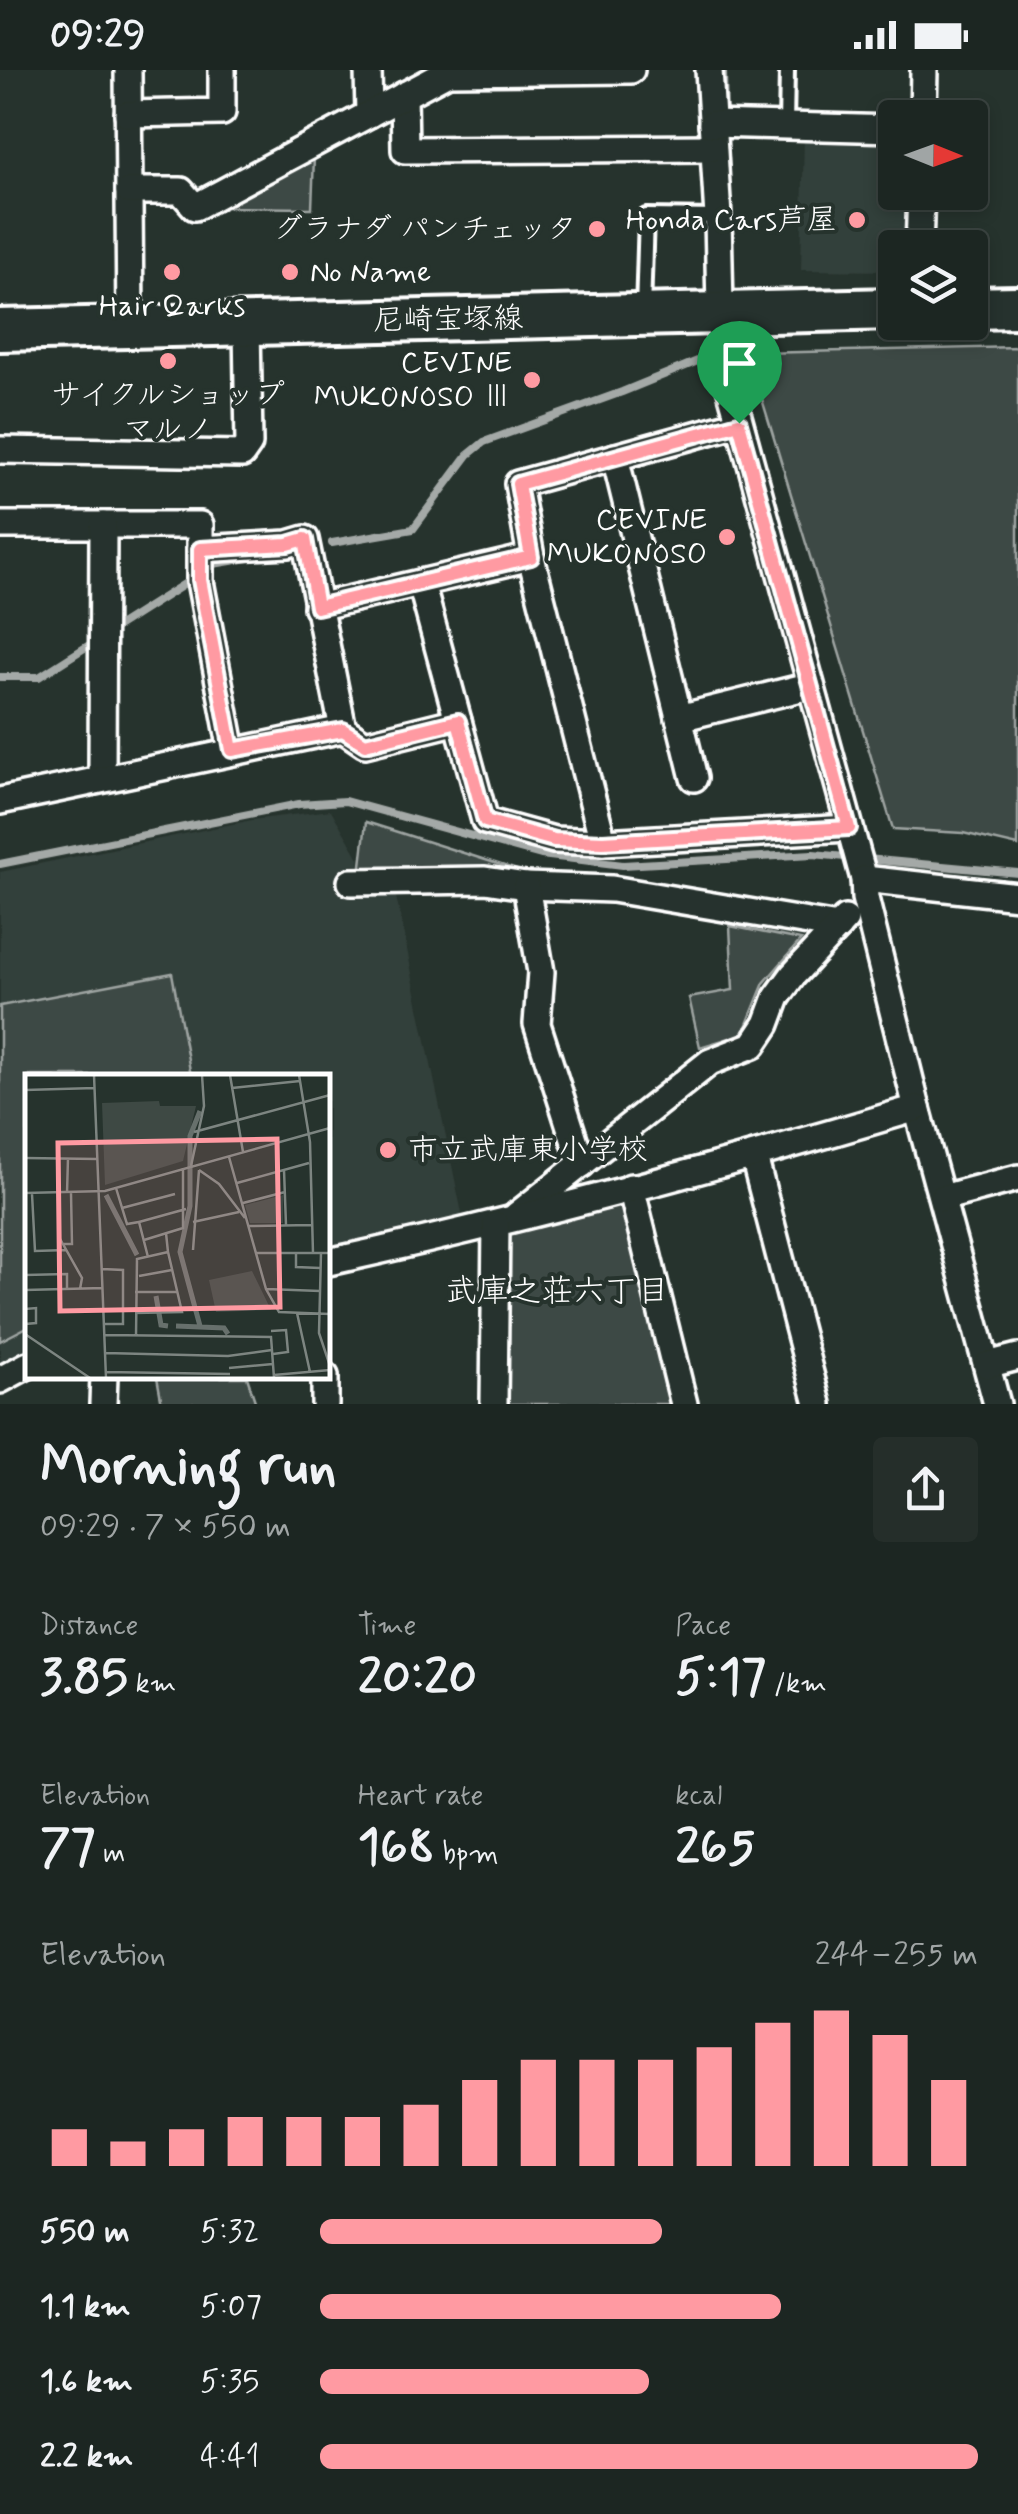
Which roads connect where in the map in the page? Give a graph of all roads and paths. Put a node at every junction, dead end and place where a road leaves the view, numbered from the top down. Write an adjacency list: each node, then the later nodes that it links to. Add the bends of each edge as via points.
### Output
1 (128, 70): 10 (street)
2 (222, 70): 10 (street, via 222,112)
3 (368, 70): 11 (street)
4 (631, 70): 8 (street, via 448,72)
5 (709, 70): 14 (street)
6 (787, 70): 12 (lane)
7 (924, 70): 9 (street)
8 (404, 95): 11 (street); 14 (street, via 406,150)
9 (923, 100)
10 (128, 114): 15 (street)
11 (369, 114): 15 (street, via 194,207 181,191)
12 (786, 126): 13 (street); 14 (street)
13 (878, 129)
14 (719, 130): 16 (street)
15 (129, 192): 23 (street)
16 (718, 217): 20 (street); 21 (lane, via 646,216)
17 (1018, 307): 18 (main road)
18 (988, 308)
19 (878, 310): 20 (main road, 尼崎宝塚線)
20 (722, 313): 21 (main road, 尼崎宝塚線); 25 (street, via 721,354)
21 (643, 315): 22 (main road, 尼崎宝塚線)
22 (247, 326): 23 (main road, 尼崎宝塚線); 26 (street, via 249,444 242,454)
23 (130, 328): 24 (main road, 尼崎宝塚線)
24 (0, 330)
25 (739, 423): 27 (street); 34 (street)
26 (0, 450)
27 (616, 457): 30 (street, via 518,484); 35 (street)
28 (0, 525): 29 (street)
29 (103, 525): 31 (street, via 200,525); 40 (street)
30 (531, 557): 32 (street); 43 (street)
31 (200, 566): 33 (street, via 305,539); 38 (street)
32 (420, 583): 33 (street); 36 (street)
33 (317, 607): 37 (street)
34 (809, 686): 35 (street); 42 (street)
35 (680, 718): 39 (street)
36 (458, 721): 37 (street, via 365,744); 43 (street, via 485,821 554,840)
37 (343, 730): 38 (street)
38 (232, 750): 40 (street)
39 (694, 778)
40 (102, 779): 41 (street)
41 (0, 800)
42 (849, 828): 43 (street); 46 (street)
43 (603, 842)
44 (351, 882): 45 (street, via 485,880)
45 (526, 886): 48 (street, via 612,889); 51 (street, via 541,972 537,1024)
46 (865, 888): 47 (street); 48 (street); 49 (street)
47 (1018, 896)
48 (838, 927): 51 (street, via 777,997 754,1045 710,1062)
49 (917, 1108): 50 (street); 54 (street)
50 (754, 1157): 53 (street); 67 (street)
51 (582, 1164): 55 (street)
52 (1018, 1178): 54 (street)
53 (631, 1188): 55 (street); 66 (street)
54 (942, 1198): 58 (street)
55 (503, 1223): 56 (street); 65 (street)
56 (330, 1262)
57 (1018, 1357): 58 (street)
58 (986, 1365): 68 (street)
59 (25, 1366): 62 (street)
60 (104, 1379): 63 (street)
61 (326, 1379): 64 (street)
62 (0, 1380)
63 (103, 1404)
64 (325, 1404)
65 (494, 1404)
66 (684, 1404)
67 (818, 1404)
68 (997, 1404)

